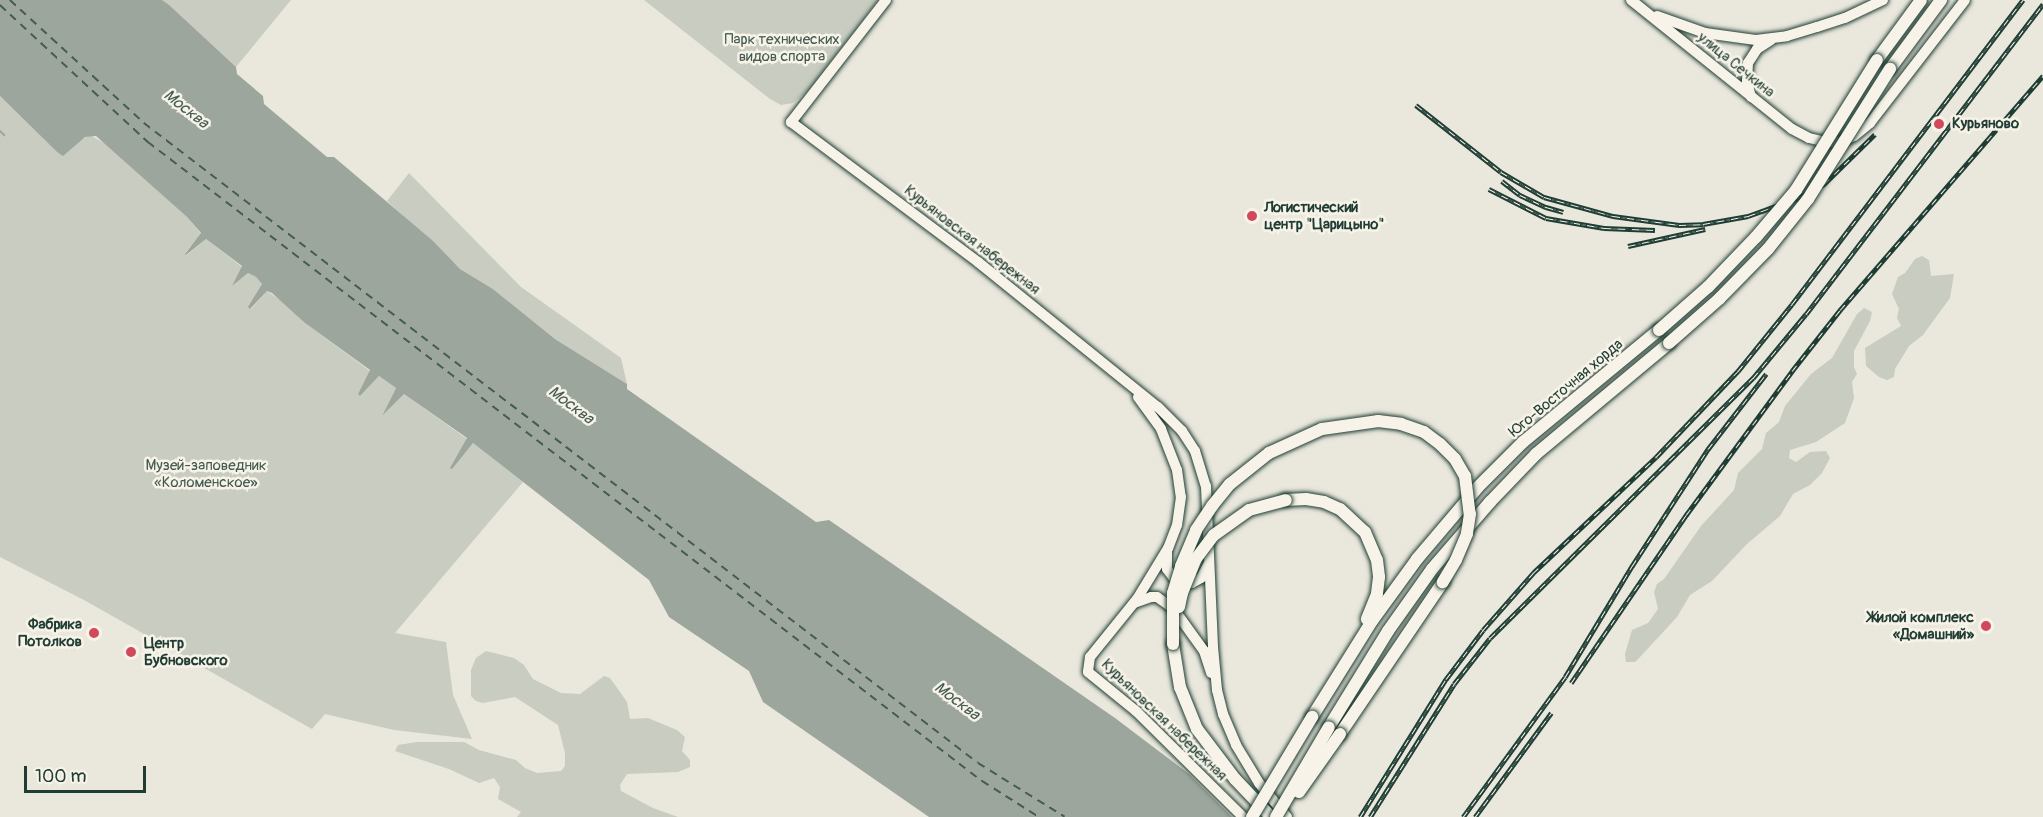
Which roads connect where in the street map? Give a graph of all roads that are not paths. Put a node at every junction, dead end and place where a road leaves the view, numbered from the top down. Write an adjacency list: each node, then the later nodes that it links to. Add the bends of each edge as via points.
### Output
1 (886, 0): 10 (street, Курьяновская набережная, via 791,122 978,262)
2 (1631, 0): 7 (street, улица Сечкина)
3 (1883, 0): 8 (street, via 1845,18)
4 (1921, 0): 15 (main road, Юго-Восточная хорда, bridge, via 1876,60 1796,190 1756,237 1708,287 1523,442 1478,487 1417,559)
5 (1941, 0): 17 (main road, Юго-Восточная хорда, bridge, via 1890,69 1808,199 1768,249 1719,299 1536,454 1432,569 1394,622)
6 (1965, 0): 9 (street, улица Сечкина, via 1870,123 1854,136 1839,142 1809,138)
7 (1646, 12): 8 (street, via 1732,39); 9 (street, улица Сечкина)
8 (1773, 39): 9 (street, via 1757,49 1748,63)
9 (1751, 97)
10 (1130, 387): 11 (street, Курьяновская набережная, via 1161,429 1177,470 1181,497 1177,525); 12 (street, Курьяновская набережная, via 1158,407 1195,451 1206,486)
11 (1168, 548): 12 (street, via 1169,573 1187,583 1205,574); 13 (street, Курьяновская набережная)
12 (1209, 552): 16 (street, Курьяновская набережная)
13 (1132, 604): 16 (street, via 1151,597 1173,608 1204,651); 18 (street, Курьяновская набережная, via 1090,657 1088,672 1136,711)
14 (1173, 644): 15 (main road, bridge, via 1182,593 1195,560 1214,535 1250,510 1306,499 1340,509 1355,520 1373,546 1377,594); 17 (main road, bridge, via 1173,593 1181,566 1196,530 1230,484 1269,453 1322,429 1378,421 1424,432 1455,459 1465,476 1470,514 1467,534 1443,582); 20 (main road, via 1180,687 1197,729)
15 (1344, 666): 19 (main road, Юго-Восточная хорда, bridge)
16 (1217, 690): 23 (street, Курьяновская набережная, via 1236,745 1259,783)
17 (1334, 730): 21 (main road, Юго-Восточная хорда, bridge); 22 (main road, bridge)
18 (1243, 817)
19 (1252, 817)
20 (1271, 817)
21 (1276, 817)
22 (1281, 817)
23 (1287, 817)

